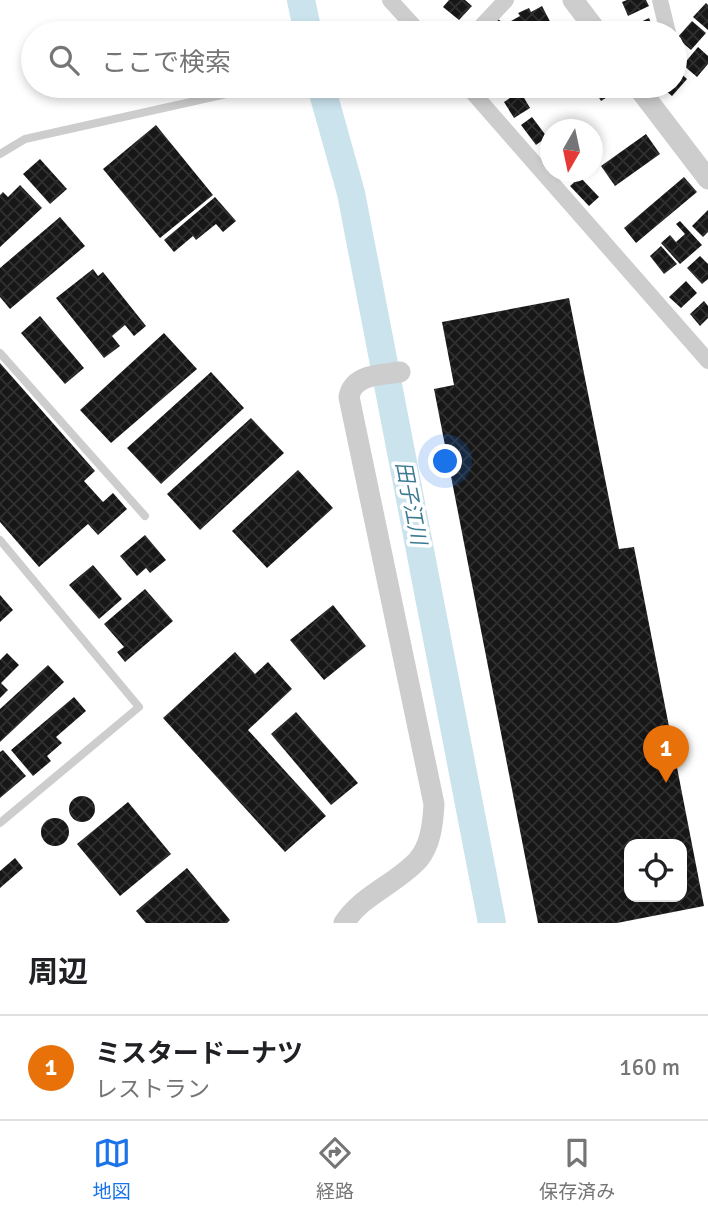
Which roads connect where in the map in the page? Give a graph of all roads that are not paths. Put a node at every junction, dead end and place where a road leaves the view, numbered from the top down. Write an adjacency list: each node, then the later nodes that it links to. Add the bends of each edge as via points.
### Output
1 (390, 0): 5 (street)
2 (506, 0): 6 (street)
3 (573, 0): 7 (street)
4 (660, 0): 8 (street)
5 (409, 21)
6 (486, 21)
7 (589, 21)
8 (665, 21)
9 (212, 98): 12 (lane, via 25,139)
10 (478, 98): 15 (street)
11 (645, 98): 13 (street)
12 (0, 154)
13 (708, 180)
14 (0, 353): 17 (lane)
15 (708, 361)
16 (400, 372): 20 (street, via 358,379 349,397 434,804 432,828 419,859 369,896)
17 (145, 516)
18 (0, 540): 19 (lane, via 139,707)
19 (0, 822)
20 (344, 923)

